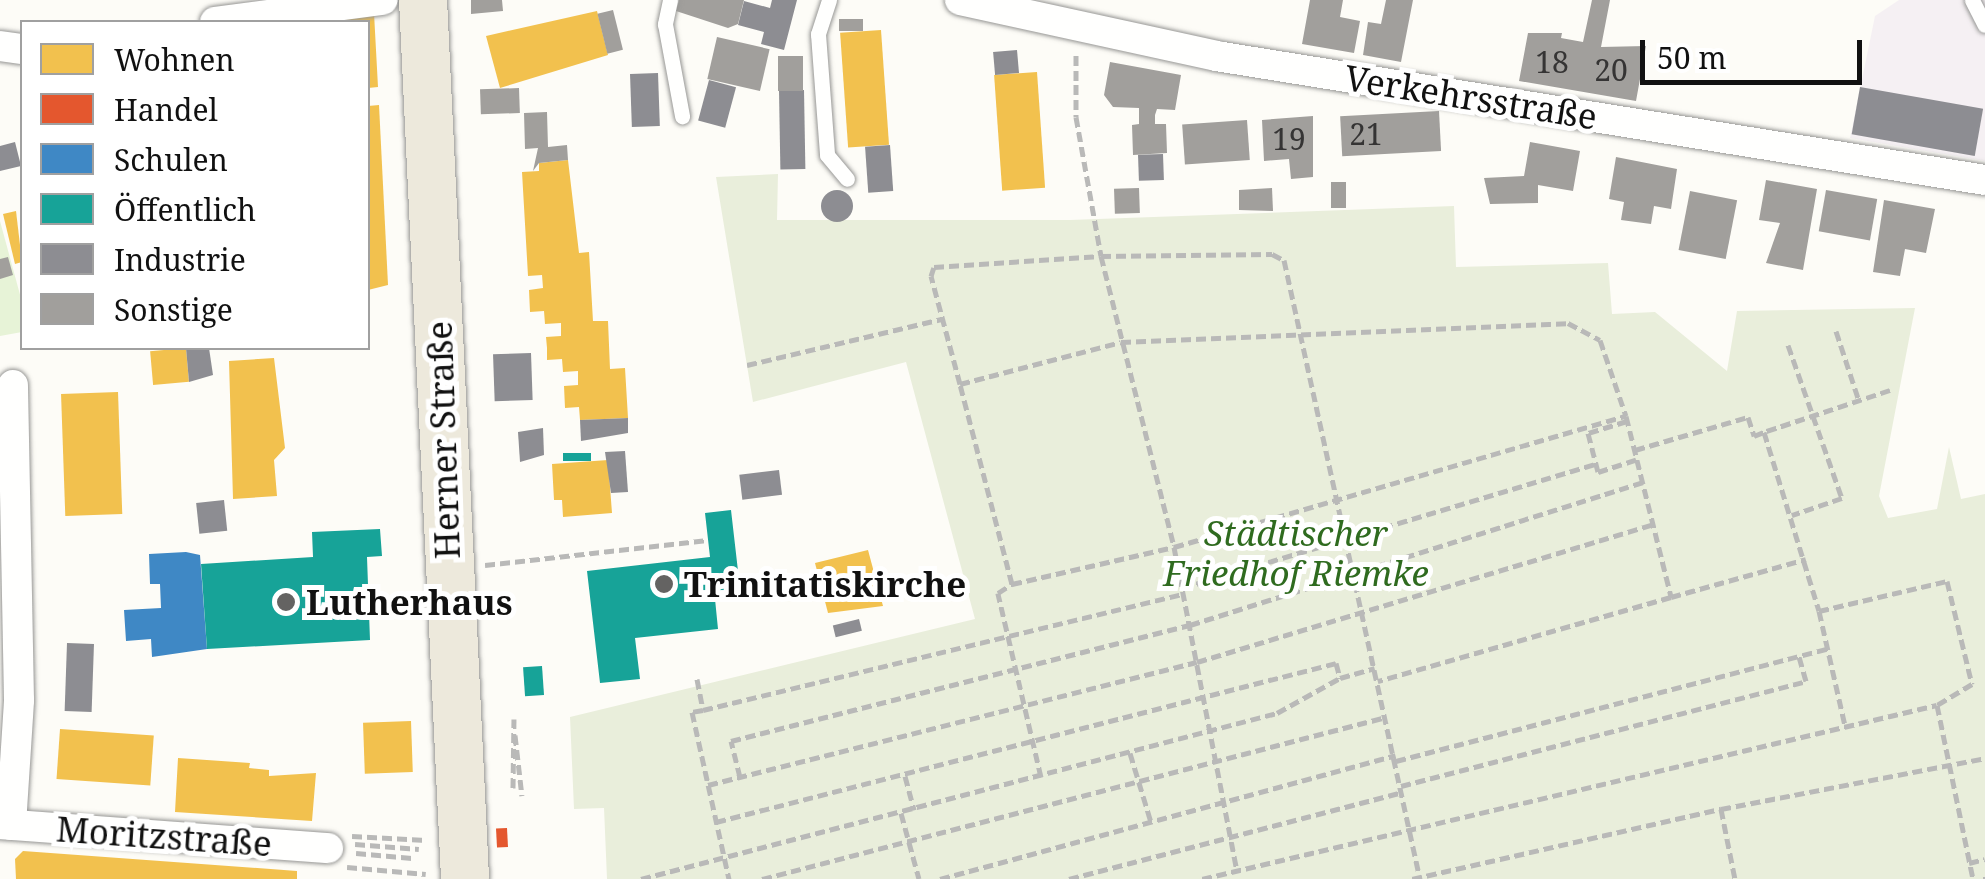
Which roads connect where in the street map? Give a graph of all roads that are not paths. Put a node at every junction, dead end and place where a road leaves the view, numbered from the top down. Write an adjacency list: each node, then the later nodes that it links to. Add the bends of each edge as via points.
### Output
1 (382, 0): 7 (street)
2 (424, 0): 16 (main road, Herner Straße)
3 (670, 0): 9 (lane, via 664,24)
4 (829, 0): 10 (lane, via 818,34 827,155)
5 (960, 0): 11 (street, Verkehrsstraße, via 1216,56)
6 (1972, 0): 8 (lane)
7 (230, 20)
8 (1985, 24)
9 (682, 116)
10 (847, 179)
11 (1985, 180)
12 (13, 385): 13 (street)
13 (8, 588): 14 (street, via 20,700)
14 (5, 825): 15 (street, Moritzstraße)
15 (347, 848)
16 (453, 860)

